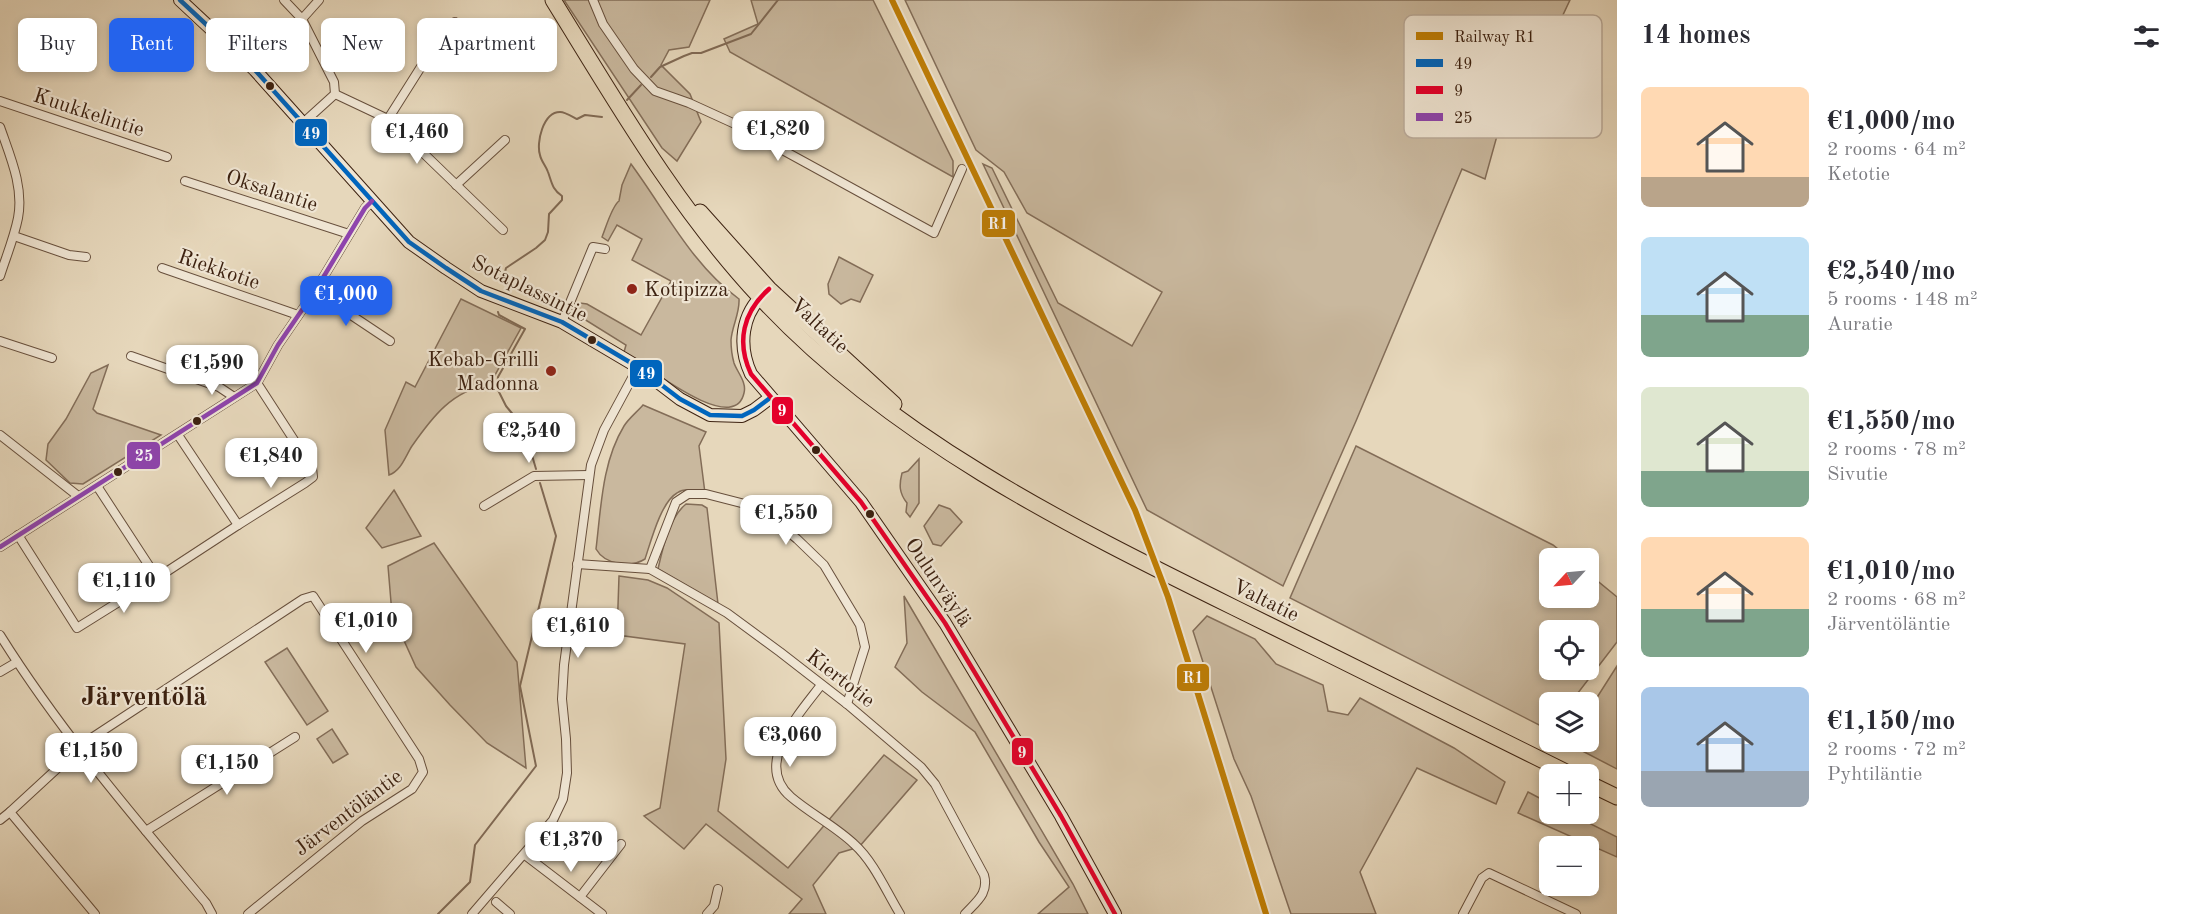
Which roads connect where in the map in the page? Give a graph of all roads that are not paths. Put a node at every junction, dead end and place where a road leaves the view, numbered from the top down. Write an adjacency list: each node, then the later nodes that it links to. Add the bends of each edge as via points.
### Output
1 (180, 0): 13 (street, Sotaplassintie, via 255,70)
2 (284, 0): 6 (street)
3 (319, 0): 7 (street)
4 (553, 0): 29 (highway, Valtatie, via 706,236)
5 (593, 0): 17 (street, via 603,24 634,69 655,91 735,124 934,233)
6 (300, 18)
7 (304, 18)
8 (309, 34): 10 (street, via 334,82)
9 (418, 72): 12 (street)
10 (335, 94): 12 (street); 13 (street)
11 (0, 101): 16 (street, Kuukkelintie)
12 (388, 119): 19 (street)
13 (303, 123): 20 (street, Sotaplassintie)
14 (0, 127): 23 (street, via 20,198)
15 (505, 140): 19 (street)
16 (167, 157)
17 (962, 169)
18 (184, 181): 22 (street, Oksalantie)
19 (456, 185): 21 (street)
20 (372, 201): 22 (street); 31 (street, Sotaplassintie, via 409,242 481,291)
21 (503, 230)
22 (349, 234): 28 (street)
23 (14, 236): 25 (street); 27 (street)
24 (604, 249): 31 (street, via 593,247)
25 (86, 257)
26 (162, 268): 30 (street, Riekkotie)
27 (0, 276)
28 (315, 291): 30 (street); 33 (street)
29 (764, 293): 39 (street, Oulunväylä, via 747,318 742,350 751,374); 59 (highway, Valtatie, via 819,354 923,437 1050,513 1128,554)
30 (298, 315): 37 (street)
31 (562, 322): 36 (street, Sotaplassintie)
32 (0, 341): 35 (street)
33 (390, 341)
34 (131, 356): 38 (street, via 219,387)
35 (52, 358)
36 (638, 367): 39 (street, Sotaplassintie, via 680,399 710,415 742,416); 42 (street, via 604,430)
37 (257, 383): 38 (street); 46 (street, via 312,468 313,477)
38 (234, 397): 41 (street)
39 (770, 398): 79 (street, Oulunväylä, via 861,502 945,623)
40 (0, 435): 44 (street)
41 (178, 435): 43 (street); 46 (street)
42 (589, 476): 45 (street, via 534,476); 49 (street)
43 (97, 486): 44 (street); 51 (street)
44 (78, 496): 47 (street)
45 (484, 506)
46 (238, 525): 51 (street)
47 (18, 535): 48 (street); 51 (street, via 77,628)
48 (0, 547)
49 (577, 564): 50 (street, Kiertotie); 66 (street, via 562,699 567,773 553,820)
50 (650, 569): 55 (street, Kiertotie, via 727,613); 56 (street, via 676,502 688,494 706,494 745,504 770,517 824,566 860,625 865,647)
51 (157, 578)
52 (0, 635): 53 (street)
53 (16, 662): 54 (street); 58 (street)
54 (0, 672)
55 (821, 685): 56 (street, Kiertotie); 77 (street, via 784,737 776,768 778,779 790,796 866,858)
56 (847, 704): 78 (street, Kiertotie, via 921,766 935,784 987,883 986,892)
57 (294, 737): 64 (street)
58 (79, 749): 62 (street); 64 (street); 73 (street, Järventöläntie, via 313,596 419,759 423,772 412,789 362,821)
59 (1550, 764)
60 (1599, 788): 61 (highway)
61 (1617, 797)
62 (10, 812): 63 (street); 71 (street)
63 (0, 820)
64 (146, 831): 72 (street)
65 (621, 844): 68 (street)
66 (525, 855): 68 (street); 74 (street)
67 (718, 889): 76 (street, via 714,906)
68 (580, 897): 70 (street)
69 (496, 902): 75 (street)
70 (599, 913)
71 (95, 914)
72 (212, 914)
73 (248, 914)
74 (472, 914)
75 (510, 914)
76 (707, 914)
77 (900, 914)
78 (965, 914)
79 (1115, 914)
80 (1463, 914): 81 (street, via 1482,878 1489,873)
81 (1575, 914)

